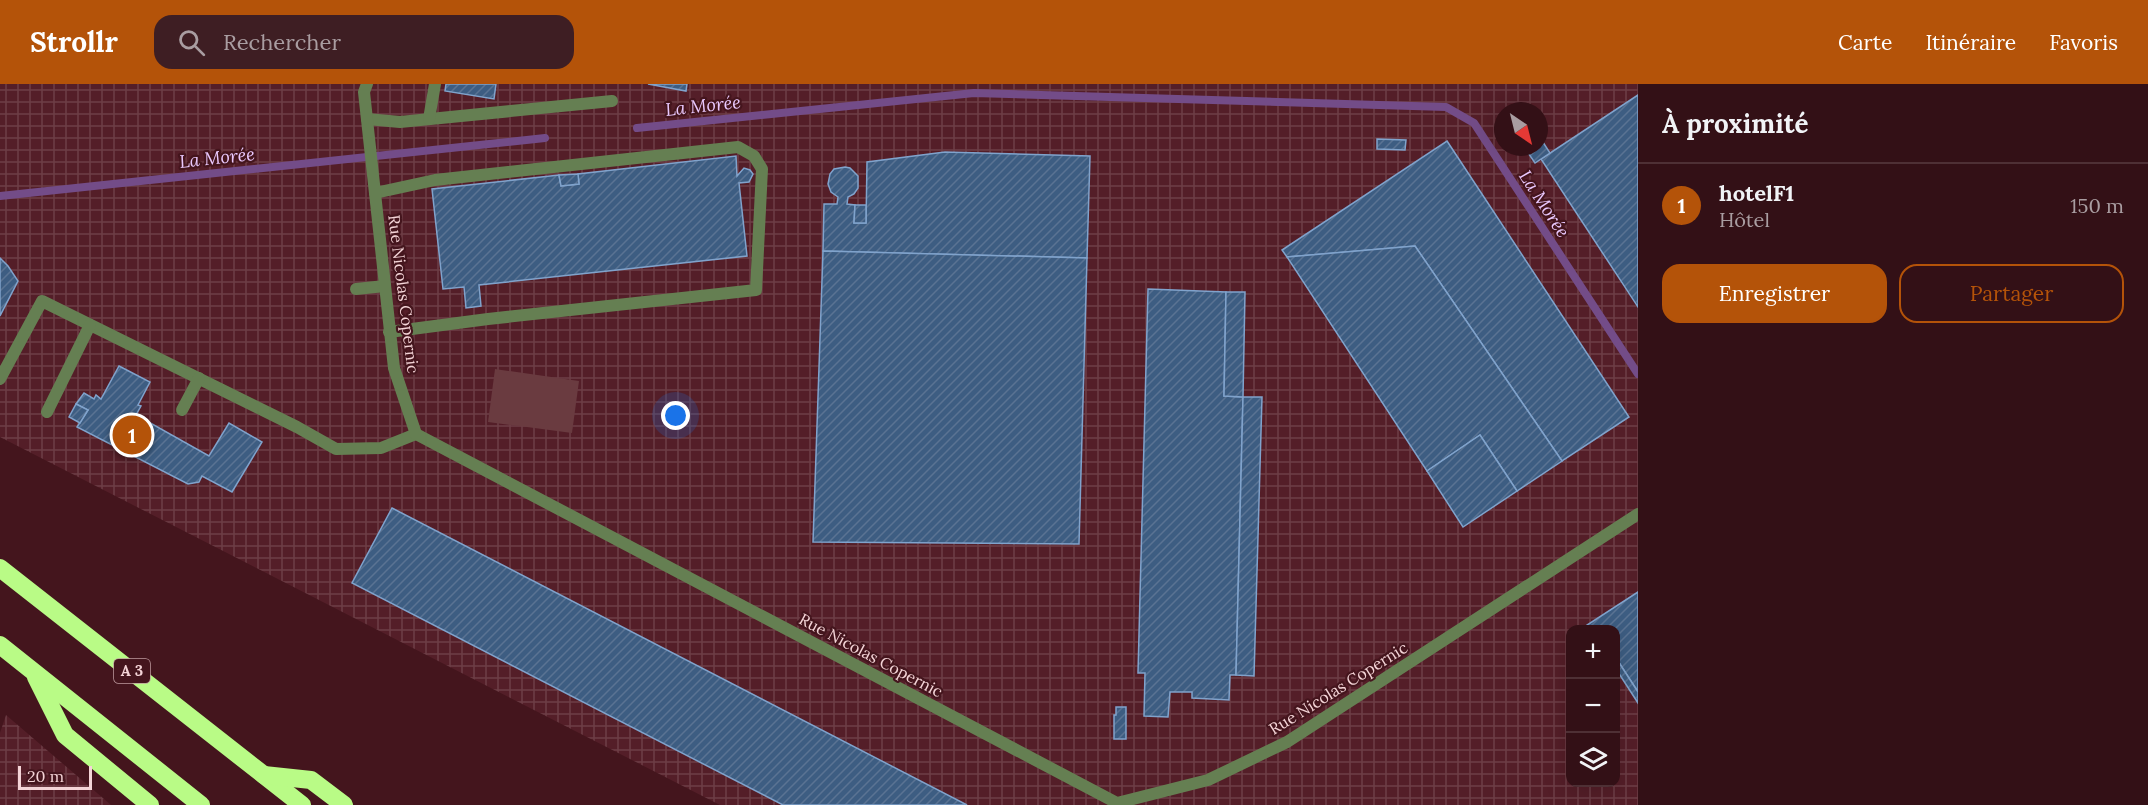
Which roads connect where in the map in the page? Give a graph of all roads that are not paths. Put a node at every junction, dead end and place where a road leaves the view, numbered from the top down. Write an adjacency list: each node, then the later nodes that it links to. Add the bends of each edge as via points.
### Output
1 (435, 84): 5 (street)
2 (366, 88): 4 (street, Rue Nicolas Copernic)
3 (612, 101): 5 (street)
4 (367, 119): 5 (street); 6 (street, Rue Nicolas Copernic)
5 (429, 119)
6 (375, 193): 7 (street, Rue Nicolas Copernic); 10 (street, via 435,180 738,147 754,156 762,169 756,290)
7 (385, 286): 8 (street); 10 (street, Rue Nicolas Copernic)
8 (356, 289)
9 (90, 325): 11 (street); 12 (street, via 42,301); 14 (street)
10 (389, 332): 15 (street, Rue Nicolas Copernic, via 394,368)
11 (199, 378): 13 (street); 15 (street, via 336,449 381,448)
12 (0, 380)
13 (182, 410)
14 (46, 412)
15 (416, 434): 16 (street, Rue Nicolas Copernic, via 1117,803 1208,780 1287,742)
16 (1638, 514)
17 (0, 568): 20 (highway, A 3)
18 (0, 645): 19 (highway)
19 (34, 673): 21 (highway, via 65,735); 22 (highway)
20 (264, 775): 23 (highway, A 3); 24 (highway, via 311,780)
21 (150, 805)
22 (201, 805)
23 (302, 805)
24 (344, 805)

